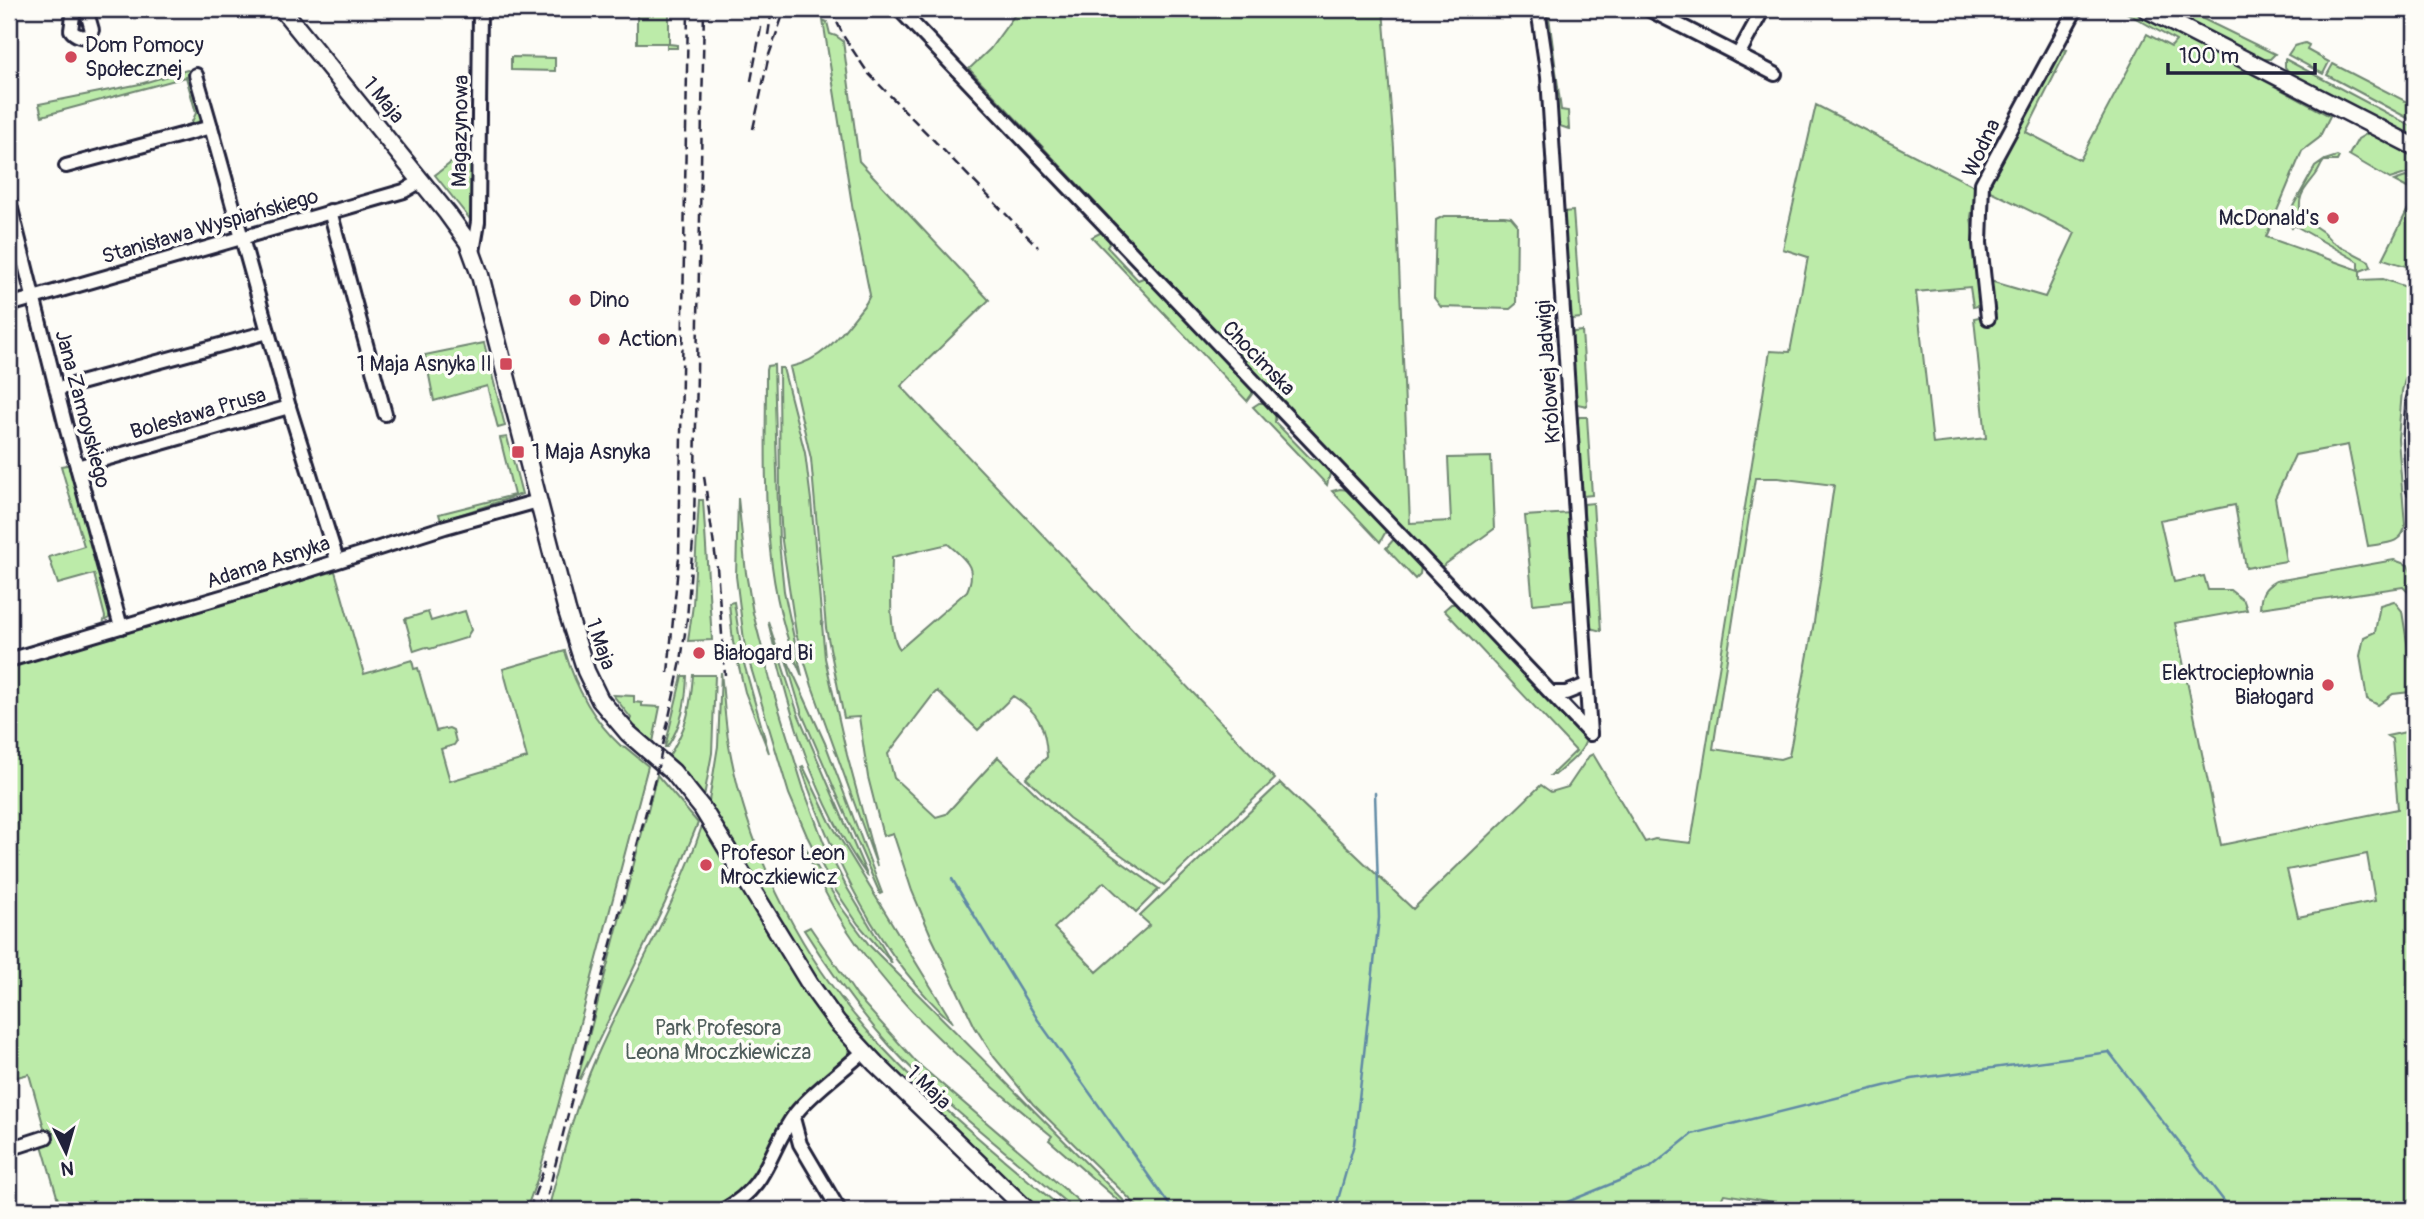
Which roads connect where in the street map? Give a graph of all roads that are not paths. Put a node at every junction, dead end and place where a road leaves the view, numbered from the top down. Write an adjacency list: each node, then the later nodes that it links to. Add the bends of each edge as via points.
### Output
1 (74, 9): 2 (street, via 72,32 85,37 92,30)
2 (86, 9)
3 (282, 9): 17 (street, 1 Maja)
4 (480, 9): 21 (street, Magazynowa, via 478,222)
5 (899, 9): 37 (street, Chocimska)
6 (1538, 9): 36 (street, Królowej Jadwigi, via 1548,77)
7 (1648, 9): 11 (street)
8 (1763, 9): 11 (street)
9 (2076, 9): 24 (street, Wodna, via 1982,183 1980,243)
10 (2146, 9): 15 (street)
11 (1738, 55): 12 (street)
12 (1775, 74)
13 (196, 75): 14 (street)
14 (211, 127): 16 (street); 20 (street)
15 (2415, 148)
16 (66, 166)
17 (421, 181): 19 (street, Stanisława Wyspiańskiego, via 405,190); 21 (street, 1 Maja)
18 (9, 201): 22 (street, Jana Zamoyskiego)
19 (330, 211): 20 (street, Stanisława Wyspiańskiego); 29 (street)
20 (243, 236): 22 (street, Stanisława Wyspiańskiego); 25 (street)
21 (473, 252): 32 (street, 1 Maja)
22 (34, 297): 23 (street, Stanisława Wyspiańskiego); 26 (street, Jana Zamoyskiego)
23 (9, 305)
24 (1988, 318)
25 (268, 332): 26 (street); 28 (street)
26 (58, 388): 30 (street, Jana Zamoyskiego)
27 (2415, 400): 31 (street)
28 (289, 407): 30 (street, Bolesława Prusa); 33 (street)
29 (385, 414)
30 (77, 467): 34 (street, Jana Zamoyskiego)
31 (2415, 489)
32 (538, 501): 33 (street, Adama Asnyka); 39 (street, 1 Maja, via 576,643 600,700 628,733 673,772 702,808 811,986)
33 (337, 560): 34 (street, Adama Asnyka)
34 (121, 627): 35 (street, Adama Asnyka)
35 (9, 660)
36 (1586, 685): 37 (street); 38 (street, Królowej Jadwigi)
37 (1551, 693): 38 (street, Chocimska)
38 (1590, 734)
39 (864, 1052): 40 (street); 45 (street, 1 Maja)
40 (793, 1118): 43 (street, via 754,1188); 44 (street, via 800,1144)
41 (46, 1137): 42 (street)
42 (9, 1149)
43 (723, 1210)
44 (839, 1210)
45 (1027, 1210)

